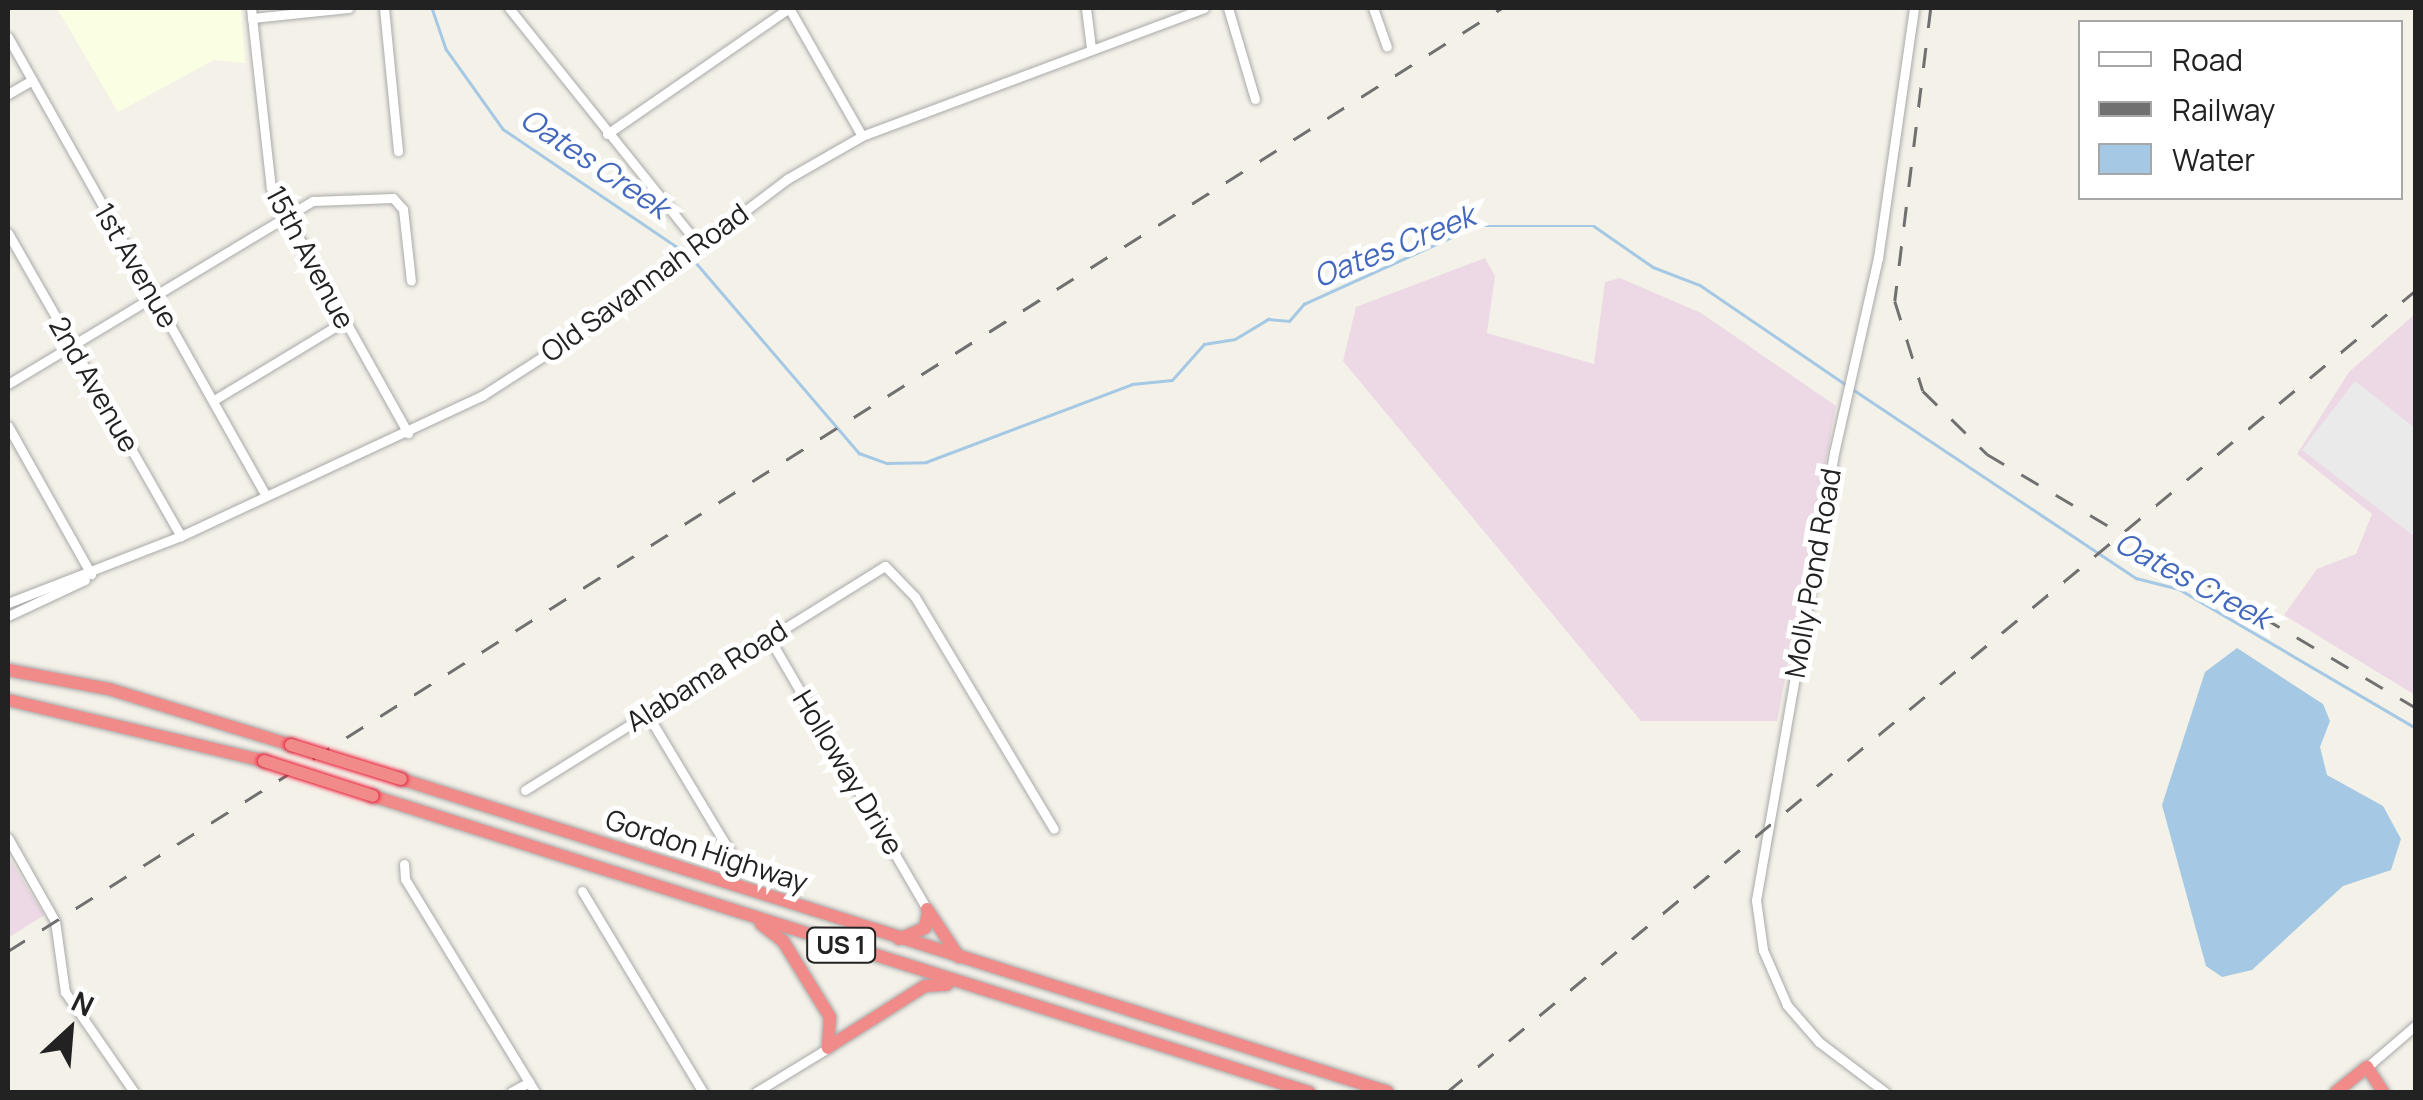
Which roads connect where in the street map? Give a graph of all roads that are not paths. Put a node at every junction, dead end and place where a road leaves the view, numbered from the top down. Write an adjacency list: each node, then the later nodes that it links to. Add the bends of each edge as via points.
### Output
1 (348, 8): 10 (street)
2 (384, 8): 19 (street)
3 (509, 8): 17 (street)
4 (789, 8): 17 (street); 18 (street)
5 (1086, 8): 13 (street)
6 (1204, 8): 13 (street, Old Savannah Road)
7 (1228, 8): 16 (street)
8 (1373, 8): 12 (street)
9 (1914, 8): 62 (street, Molly Pond Road, via 1858,366 1765,830 1757,919 1771,972 1795,1017)
10 (252, 12): 20 (street, 15th Avenue, via 260,147)
11 (8, 37): 14 (street, 1st Avenue)
12 (1387, 47)
13 (1091, 48): 18 (street, Old Savannah Road)
14 (32, 80): 15 (street); 24 (street, 1st Avenue)
15 (8, 94)
16 (1255, 99)
17 (608, 134): 22 (street)
18 (862, 136): 22 (street, Old Savannah Road)
19 (398, 150)
20 (285, 221): 23 (street, via 313,201 393,198 403,209); 24 (street); 25 (street, 15th Avenue)
21 (8, 233): 26 (street, 2nd Avenue)
22 (693, 247): 30 (street, Old Savannah Road, via 499,384)
23 (410, 281)
24 (156, 298): 26 (street); 28 (street, 1st Avenue)
25 (345, 321): 28 (street); 30 (street, 15th Avenue)
26 (75, 349): 27 (street); 32 (street, 2nd Avenue)
27 (8, 384)
28 (214, 400): 31 (street, 1st Avenue)
29 (8, 426): 33 (street)
30 (408, 433): 31 (street, Old Savannah Road)
31 (265, 494): 32 (street, Old Savannah Road)
32 (181, 536): 33 (street, Old Savannah Road)
33 (90, 574): 34 (street, Old Savannah Road); 35 (street, Old Savannah Road)
34 (8, 604)
35 (8, 616)
36 (768, 636): 39 (street, Alabama Road); 41 (street, Alabama Road, via 890,567); 46 (street, Holloway Drive)
37 (8, 667): 44 (highway, Gordon Highway / US 1, bridge, via 291,745)
38 (8, 702): 47 (highway, Gordon Highway / US 1, bridge, via 264,761)
39 (646, 712): 40 (street, Alabama Road); 44 (street, via 732,855)
40 (525, 790)
41 (1054, 829)
42 (8, 838): 55 (street, via 55,921 65,992)
43 (404, 864): 54 (street, via 405,879)
44 (734, 884): 48 (highway, Gordon Highway / US 1)
45 (582, 891): 58 (street)
46 (928, 909): 48 (highway, via 925,928); 49 (highway)
47 (752, 916): 50 (highway, Gordon Highway / US 1); 52 (highway, via 783,941 830,1017)
48 (898, 939): 49 (highway, Gordon Highway / US 1)
49 (959, 958): 61 (highway, Gordon Highway / US 1)
50 (969, 984): 52 (highway, via 925,986); 60 (highway, Gordon Highway / US 1)
51 (2416, 1024): 53 (street)
52 (828, 1048): 59 (street)
53 (2367, 1067): 63 (highway); 64 (highway)
54 (528, 1082): 56 (street); 57 (street)
55 (134, 1092)
56 (511, 1092)
57 (535, 1092)
58 (703, 1092)
59 (756, 1092)
60 (1309, 1092)
61 (1388, 1092)
62 (1886, 1092)
63 (2336, 1092)
64 (2384, 1092)

